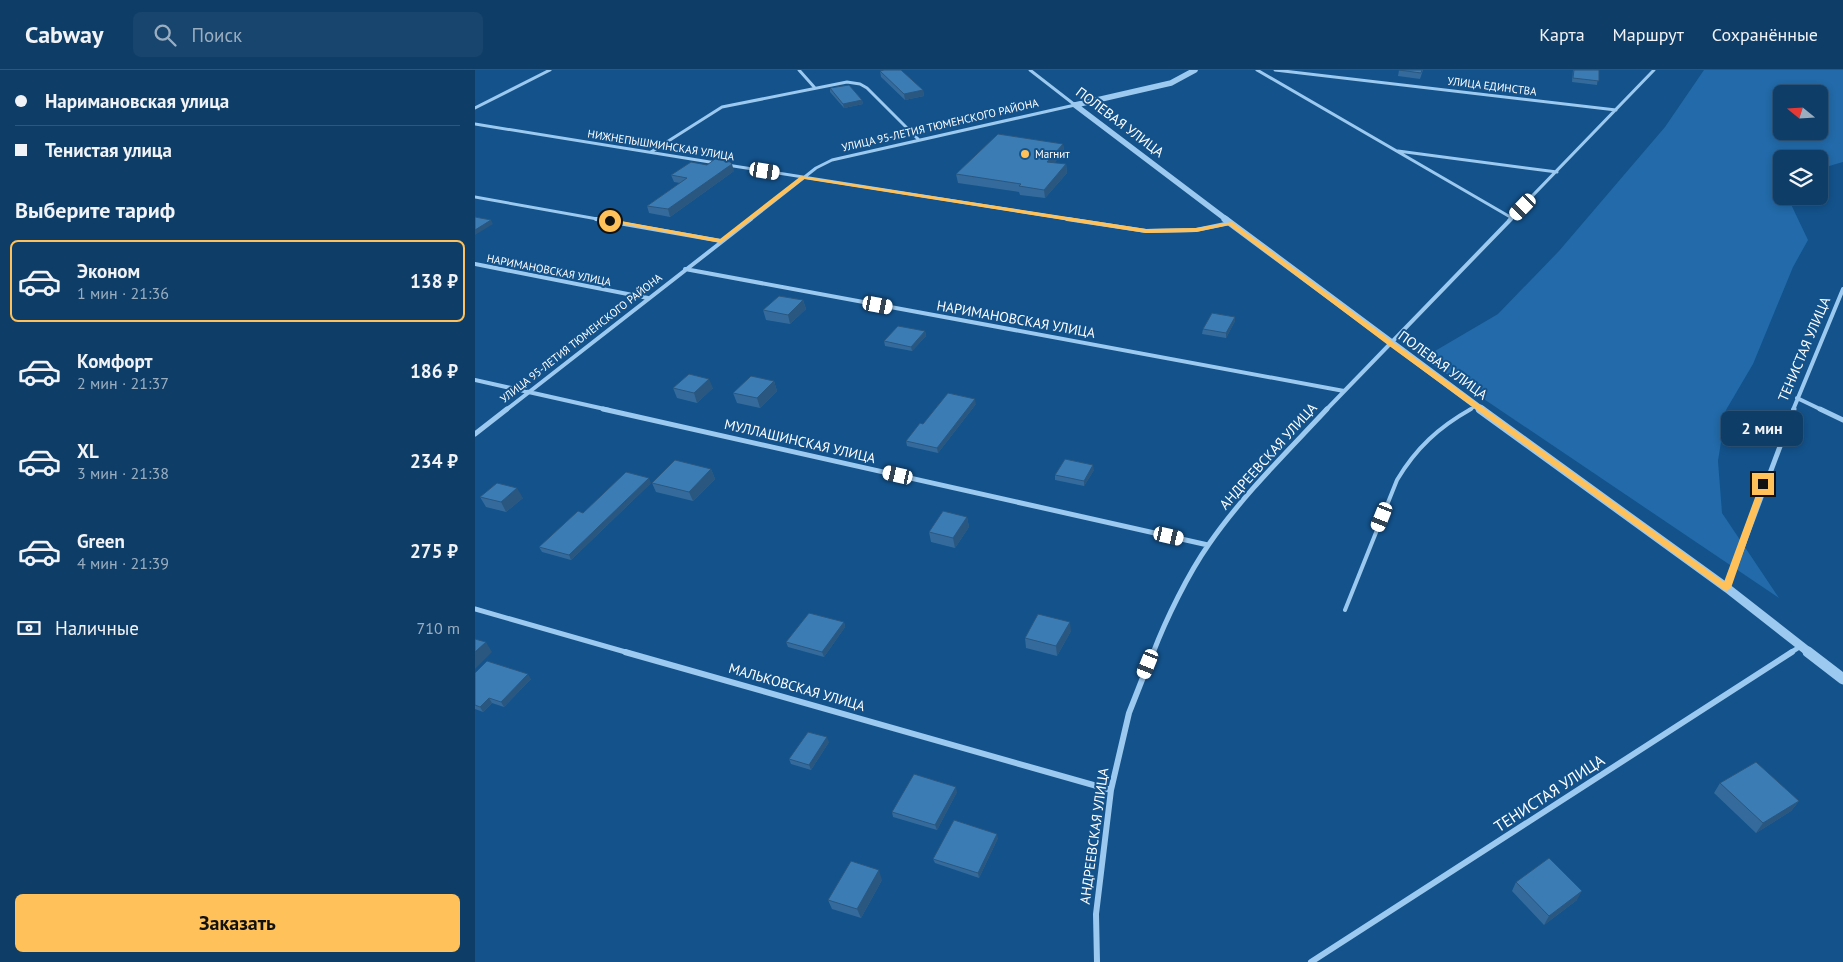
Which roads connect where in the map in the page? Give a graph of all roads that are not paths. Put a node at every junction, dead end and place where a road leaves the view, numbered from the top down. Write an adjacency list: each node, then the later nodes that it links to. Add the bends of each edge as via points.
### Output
1 (550, 70): 10 (street)
2 (799, 70): 8 (street)
3 (1030, 70): 9 (street, ПОЛЕВАЯ УЛИЦА)
4 (1195, 70): 9 (street, УЛИЦА 95-ЛЕТИЯ ТЮМЕНСКОГО РАЙОНА, via 1171,83)
5 (1257, 70): 14 (street)
6 (1275, 70): 11 (street, УЛИЦА ЕДИНСТВА)
7 (1654, 70): 11 (street, АНДРЕЕВСКАЯ УЛИЦА)
8 (815, 88): 13 (street, via 847,82 860,84); 15 (street, via 723,107)
9 (1075, 105): 13 (street, УЛИЦА 95-ЛЕТИЯ ТЮМЕНСКОГО РАЙОНА); 22 (street, ПОЛЕВАЯ УЛИЦА)
10 (475, 108)
11 (1616, 110): 18 (street, АНДРЕЕВСКАЯ УЛИЦА)
12 (475, 124): 15 (street, НИЖНЕПЫШМИНСКАЯ УЛИЦА)
13 (918, 139): 19 (street, УЛИЦА 95-ЛЕТИЯ ТЮМЕНСКОГО РАЙОНА, via 832,160)
14 (1396, 151): 18 (street); 21 (street)
15 (650, 152): 16 (street, НИЖНЕПЫШМИНСКАЯ УЛИЦА)
16 (717, 163)
17 (727, 165): 19 (street, НИЖНЕПЫШМИНСКАЯ УЛИЦА)
18 (1557, 172): 21 (street, АНДРЕЕВСКАЯ УЛИЦА)
19 (803, 177): 22 (street, НИЖНЕПЫШМИНСКАЯ УЛИЦА, via 1146,231 1196,230); 23 (street, УЛИЦА 95-ЛЕТИЯ ТЮМЕНСКОГО РАЙОНА)
20 (475, 197): 23 (street)
21 (1512, 218): 28 (street, АНДРЕЕВСКАЯ УЛИЦА)
22 (1230, 223): 28 (street, ПОЛЕВАЯ УЛИЦА)
23 (721, 241): 25 (street, УЛИЦА 95-ЛЕТИЯ ТЮМЕНСКОГО РАЙОНА)
24 (475, 264): 27 (street, НАРИМАНОВСКАЯ УЛИЦА)
25 (685, 269): 27 (street, УЛИЦА 95-ЛЕТИЯ ТЮМЕНСКОГО РАЙОНА); 30 (street, НАРИМАНОВСКАЯ УЛИЦА)
26 (1843, 289): 32 (street, ТЕНИСТАЯ УЛИЦА)
27 (649, 298): 31 (street, УЛИЦА 95-ЛЕТИЯ ТЮМЕНСКОГО РАЙОНА)
28 (1391, 344): 30 (street, АНДРЕЕВСКАЯ УЛИЦА); 33 (street, ПОЛЕВАЯ УЛИЦА)
29 (475, 380): 31 (street, МУЛЛАШИНСКАЯ УЛИЦА)
30 (1344, 391): 36 (street, АНДРЕЕВСКАЯ УЛИЦА, via 1257,484)
31 (529, 392): 35 (street, УЛИЦА 95-ЛЕТИЯ ТЮМЕНСКОГО РАЙОНА); 36 (street, МУЛЛАШИНСКАЯ УЛИЦА)
32 (1797, 398): 34 (street); 37 (street, ТЕНИСТАЯ УЛИЦА)
33 (1476, 406): 37 (street, ПОЛЕВАЯ УЛИЦА); 39 (lane, via 1442,425 1420,444 1406,464)
34 (1843, 420)
35 (475, 434)
36 (1208, 545): 42 (street, АНДРЕЕВСКАЯ УЛИЦА, via 1155,647 1129,713)
37 (1727, 588): 40 (street, ПОЛЕВАЯ УЛИЦА)
38 (475, 609): 42 (street, МАЛЬКОВСКАЯ УЛИЦА)
39 (1345, 610)
40 (1801, 646): 41 (street, ПОЛЕВАЯ УЛИЦА); 44 (street, ТЕНИСТАЯ УЛИЦА)
41 (1843, 679)
42 (1111, 790): 43 (street, АНДРЕЕВСКАЯ УЛИЦА, via 1096,914)
43 (1097, 962)
44 (1311, 962)

